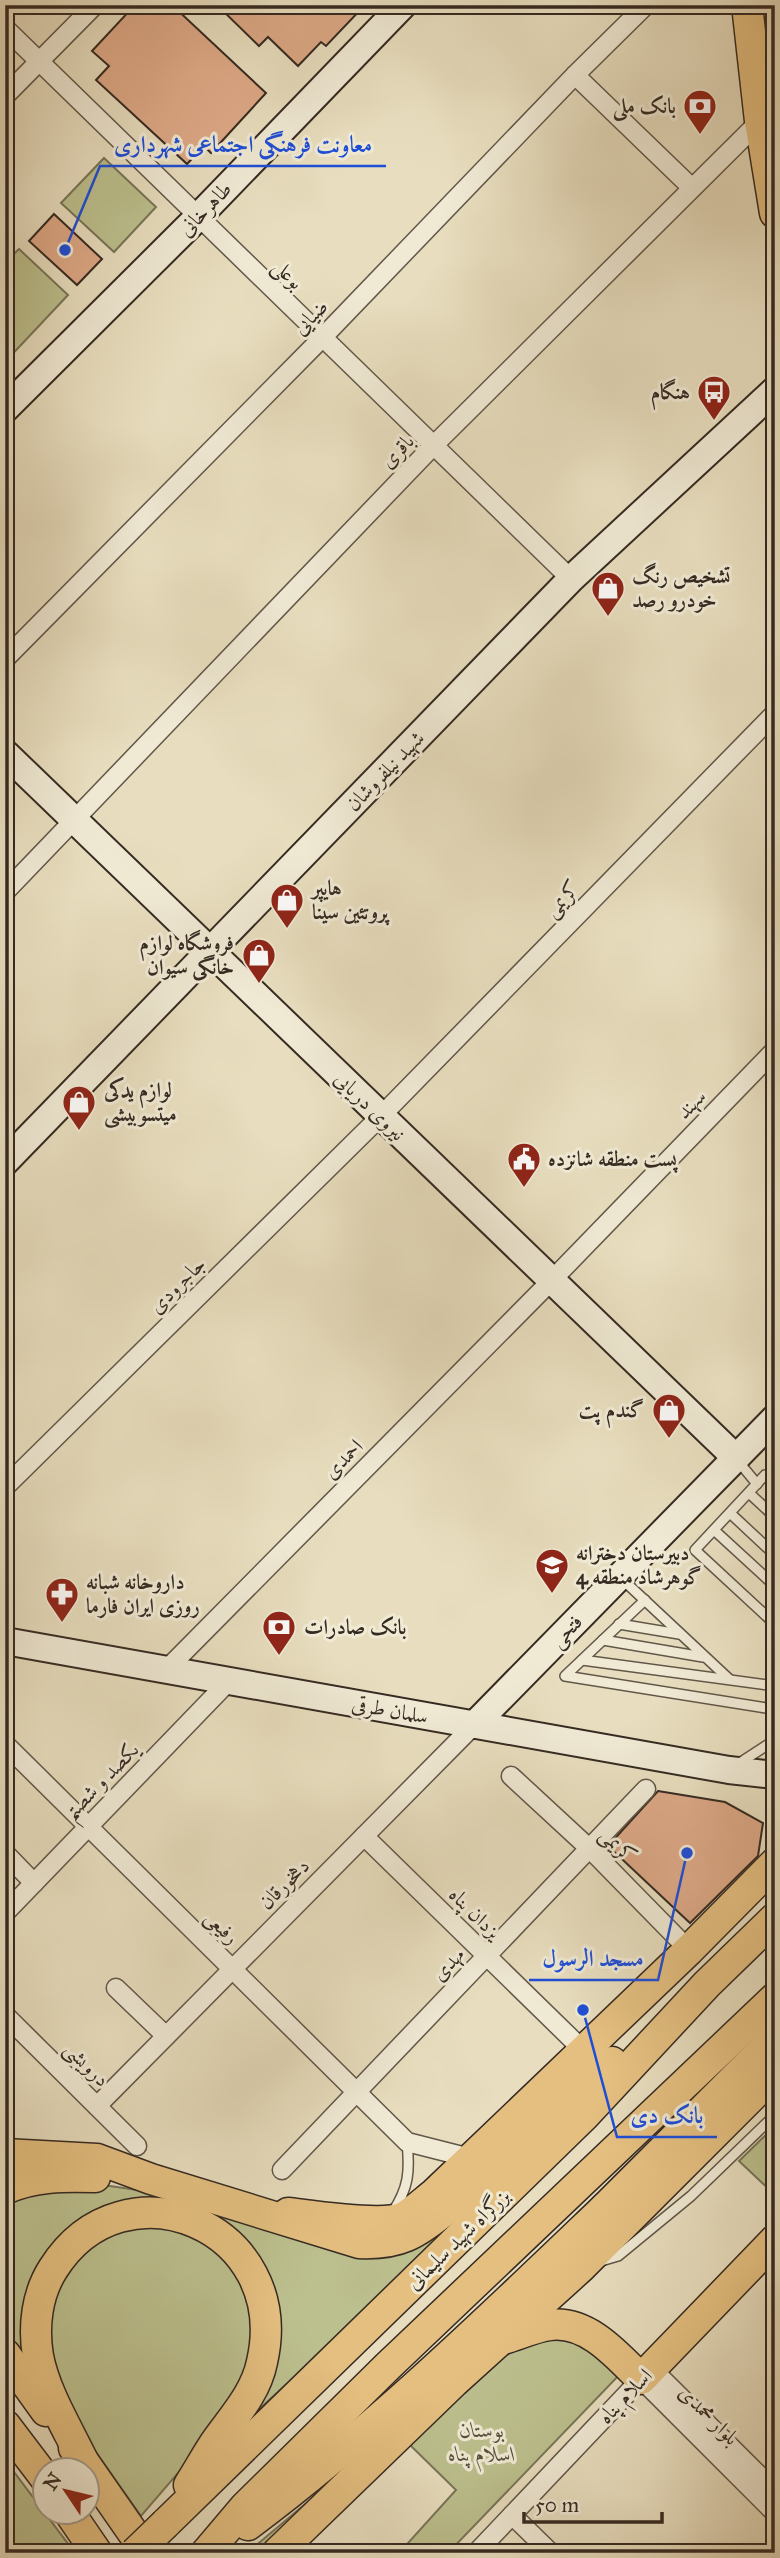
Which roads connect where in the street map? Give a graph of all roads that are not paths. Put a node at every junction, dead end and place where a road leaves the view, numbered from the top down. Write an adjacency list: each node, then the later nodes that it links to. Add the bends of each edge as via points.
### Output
1 (95, 5): 7 (street)
2 (402, 5): 13 (main road, طاهرخانی)
3 (646, 5): 8 (street, ضیایی)
4 (730, 5): 10 (main road)
5 (747, 5): 10 (main road)
6 (5, 28): 7 (street, بوعلی)
7 (39, 60): 9 (street); 13 (street, بوعلی)
8 (575, 75): 11 (street); 14 (street, ضیایی)
9 (5, 96)
10 (760, 121): 11 (street, باقری); 12 (main road)
11 (692, 188): 17 (street, باقری)
12 (775, 213)
13 (198, 218): 14 (street, بوعلی); 16 (main road, طاهرخانی)
14 (322, 338): 17 (street, بوعلی); 19 (street, ضیایی)
15 (775, 390): 18 (main road, شهید نیلفروشان)
16 (5, 410)
17 (433, 446): 18 (street, بوعلی); 22 (street, باقری)
18 (572, 579): 24 (main road, شهید نیلفروشان)
19 (5, 659)
20 (775, 713): 26 (street, کریمی)
21 (5, 753): 22 (main road, نیروی دریایی)
22 (76, 821): 23 (street, باقری); 24 (main road, نیروی دریایی)
23 (5, 892)
24 (209, 952): 26 (main road, نیروی دریایی); 27 (main road, شهید نیلفروشان)
25 (775, 1050): 28 (street, سهند)
26 (381, 1116): 28 (main road, نیروی دریایی); 33 (street, جاجرودی)
27 (5, 1162)
28 (552, 1280): 30 (main road, نیروی دریایی); 51 (street, احمدی)
29 (775, 1418): 30 (main road, فتحی)
30 (736, 1458): 31 (lane); 39 (main road, فتحی)
31 (757, 1484): 32 (lane, via 765,1475); 34 (lane)
32 (775, 1484)
33 (5, 1487)
34 (749, 1493): 35 (lane); 36 (lane)
35 (730, 1513): 37 (lane); 38 (lane)
36 (775, 1517)
37 (714, 1530): 40 (lane); 45 (lane, via 695,1550)
38 (775, 1555)
39 (619, 1577): 41 (lane); 56 (main road, فتحی)
40 (775, 1586)
41 (645, 1600): 42 (lane); 43 (lane)
42 (634, 1610): 43 (lane); 44 (lane)
43 (659, 1614): 46 (lane)
44 (620, 1624): 46 (lane); 47 (lane)
45 (775, 1624)
46 (681, 1634): 49 (lane)
47 (603, 1640): 49 (lane); 50 (lane)
48 (5, 1641): 51 (main road, سلمان طرقی)
49 (705, 1657): 52 (lane)
50 (582, 1660): 52 (lane); 55 (lane, via 565,1676 765,1708)
51 (166, 1670): 53 (main road, سلمان طرقی)
52 (730, 1680): 54 (lane)
53 (229, 1681): 56 (main road, سلمان طرقی); 63 (street, یکصد و شصتم)
54 (775, 1686)
55 (775, 1701)
56 (474, 1725): 59 (main road, سلمان طرقی); 64 (street, دهخورقان)
57 (775, 1740): 59 (lane)
58 (5, 1744): 63 (street, رفیعی)
59 (729, 1770): 60 (main road, سلمان طرقی)
60 (775, 1775)
61 (511, 1776): 65 (street, کریمی)
62 (646, 1789): 65 (street, مهدی)
63 (88, 1827): 68 (street, یکصد و شصتم); 73 (street, رفیعی)
64 (364, 1836): 72 (street, یزدان پناه); 73 (street, دهخورقان)
65 (590, 1849): 71 (street, کریمی); 72 (street, مهدی)
66 (5, 1853): 68 (street)
67 (775, 1863): 71 (main road)
68 (34, 1883): 69 (street, یکصد و شصتم)
69 (5, 1913)
70 (775, 1918): 74 (main road, بزرگراه شهید سلیمانی)
71 (689, 1950): 80 (main road)
72 (487, 1956): 80 (street, یزدان پناه); 82 (street, مهدی)
73 (233, 1969): 78 (street, دهخورقان); 82 (street, رفیعی)
74 (707, 1984): 92 (main road, via 599,2073 449,2208 402,2239 359,2243); 109 (main road, بزرگراه شهید سلیمانی, via 584,2116)
75 (116, 1988): 78 (street)
76 (775, 1998): 114 (main road, بزرگراه شهید سلیمانی, via 388,2366 245,2507)
77 (5, 2015): 83 (street, درویشی)
78 (166, 2036): 83 (street, دهخورقان)
79 (775, 2038): 104 (main road, via 485,2322)
80 (583, 2051): 88 (main road)
81 (775, 2073): 95 (main road)
82 (356, 2092): 85 (street, رفیعی); 89 (street, مهدی)
83 (97, 2106): 86 (street, درویشی)
84 (775, 2115): 95 (lane, via 691,2196 618,2256)
85 (407, 2142): 88 (street); 93 (lane, via 410,2170 403,2197)
86 (137, 2146)
87 (5, 2154): 90 (main road, via 97,2159)
88 (470, 2158): 93 (main road, via 435,2193 403,2217)
89 (282, 2170)
90 (151, 2179): 91 (main road, via 66,2176); 92 (main road)
91 (5, 2189)
92 (247, 2208): 93 (main road)
93 (387, 2221)
94 (774, 2242): 98 (main road, اسلام پناه)
95 (580, 2268): 96 (main road)
96 (503, 2339): 98 (main road, via 551,2325 580,2329); 99 (main road)
97 (5, 2354): 101 (main road)
98 (646, 2373): 106 (street, بلوار محمدی); 107 (street, بلوار محمدی); 108 (street, اسلام پناه)
99 (454, 2382): 104 (main road); 116 (main road)
100 (5, 2425): 103 (main road)
101 (79, 2456)
102 (81, 2456): 109 (main road, via 38,2355 38,2306 45,2281 76,2241 109,2220 160,2213 213,2231 240,2254 259,2285 266,2342 246,2401)
103 (32, 2461)
104 (304, 2483): 115 (main road)
105 (102, 2489): 113 (main road)
106 (775, 2490)
107 (775, 2513)
108 (512, 2515): 117 (street, اسلام پناه); 118 (street)
109 (165, 2524): 112 (main road, بزرگراه شهید سلیمانی, bridge)
110 (79, 2526): 111 (main road)
111 (97, 2553)
112 (135, 2553)
113 (146, 2553)
114 (206, 2553)
115 (211, 2553)
116 (277, 2553)
117 (477, 2553)
118 (551, 2553)

